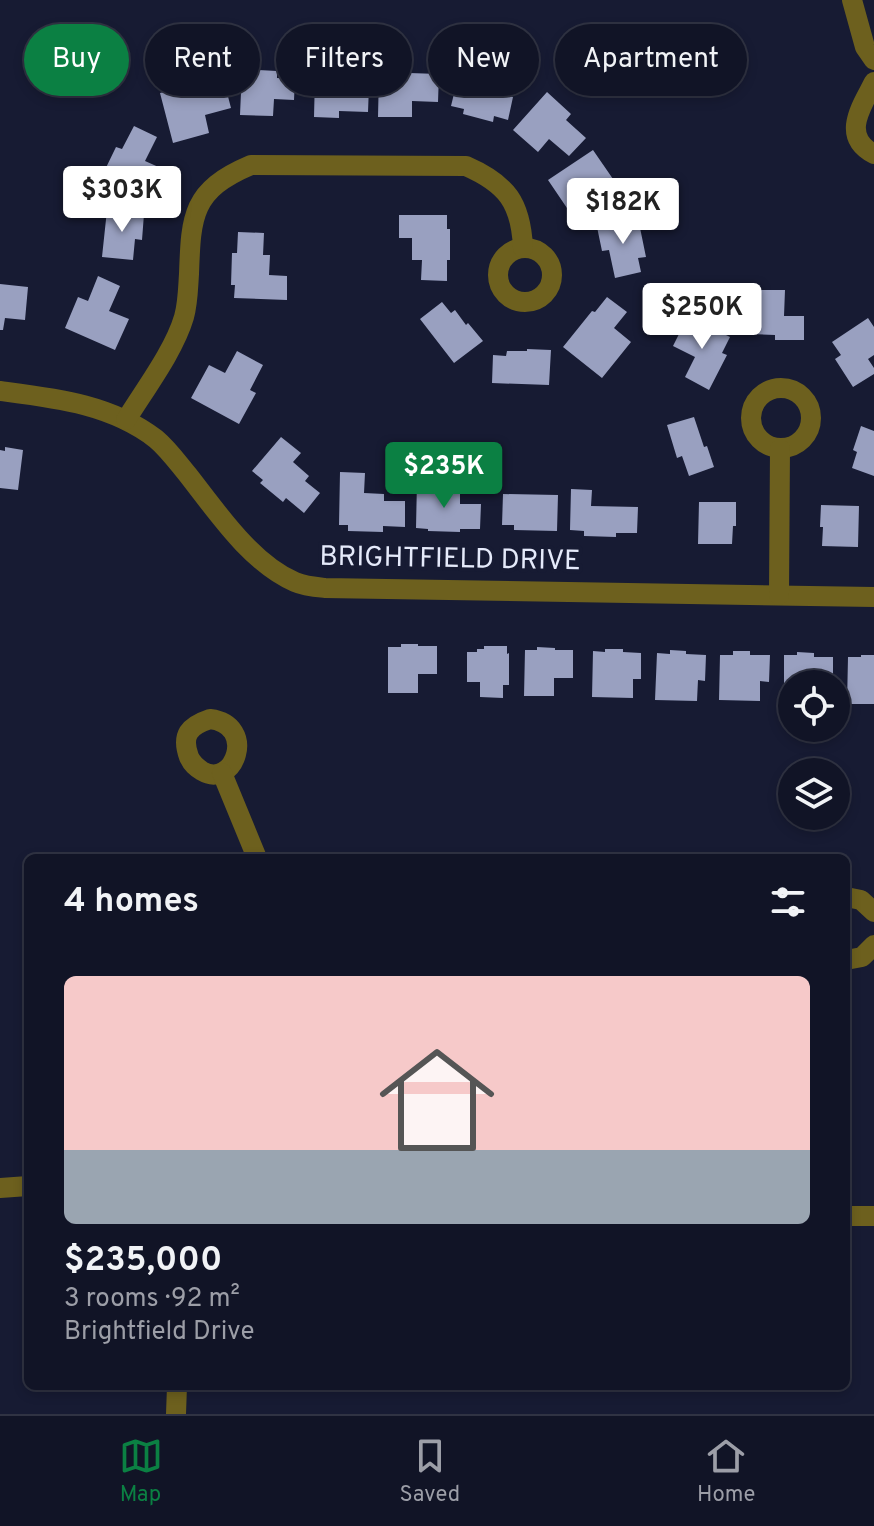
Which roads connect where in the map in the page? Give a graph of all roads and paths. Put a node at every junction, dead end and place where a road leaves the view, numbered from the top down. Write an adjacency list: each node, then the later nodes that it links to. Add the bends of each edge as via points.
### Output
1 (852, 0): 2 (street)
2 (874, 60)
3 (874, 82): 4 (street, via 855,124 861,144)
4 (874, 154)
5 (523, 248): 7 (street, via 522,226 502,187 466,166 251,165 230,174 201,200 191,232 185,314)
6 (0, 391): 7 (street, BRIGHTFIELD DRIVE, via 72,402)
7 (126, 420): 9 (street, BRIGHTFIELD DRIVE, via 157,440 241,541 297,584)
8 (780, 449): 9 (street)
9 (779, 595): 10 (street, BRIGHTFIELD DRIVE)
10 (874, 597)
11 (222, 773): 12 (street)
12 (255, 854)
13 (850, 898): 14 (street)
14 (874, 912)
15 (874, 945): 16 (street, via 862,957)
16 (850, 959)
17 (24, 1186): 18 (street)
18 (0, 1188)
19 (850, 1216): 20 (street)
20 (874, 1216)
21 (177, 1390): 22 (street)
22 (176, 1414)

